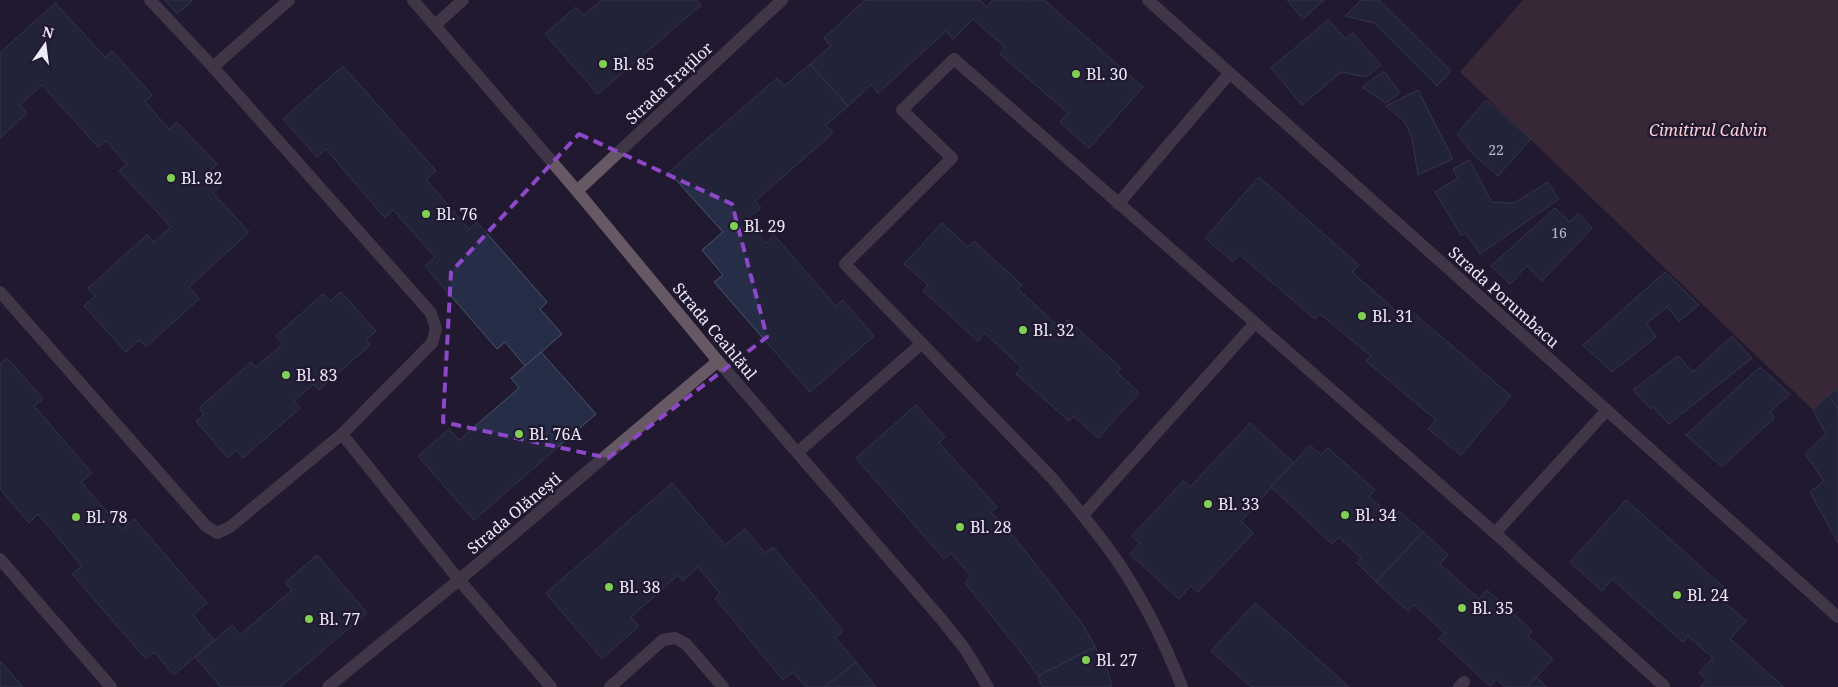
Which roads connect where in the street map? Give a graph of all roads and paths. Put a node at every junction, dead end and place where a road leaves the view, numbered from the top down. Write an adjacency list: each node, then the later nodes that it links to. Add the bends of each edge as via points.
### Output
1 (150, 0): 8 (street)
2 (289, 0): 8 (street)
3 (413, 0): 7 (street, Strada Ceahlăul)
4 (463, 0): 7 (street)
5 (782, 0): 10 (street, Strada Fraților)
6 (1148, 0): 9 (street, Strada Porumbacu)
7 (435, 25): 10 (street, Strada Ceahlăul)
8 (213, 67): 17 (street, via 431,313 436,329 432,343)
9 (1229, 74): 11 (street); 16 (street, Strada Porumbacu)
10 (577, 191): 15 (street, Strada Ceahlăul)
11 (1118, 204): 13 (street); 14 (street, via 954,59 902,110 952,158 844,264)
12 (0, 292): 17 (street, via 206,526 217,533 230,527)
13 (1255, 323): 19 (street); 20 (street)
14 (921, 344): 18 (street); 19 (street)
15 (718, 361): 18 (street, Strada Ceahlăul); 22 (street, Strada Olănești)
16 (1607, 410): 20 (street); 23 (street, Strada Porumbacu)
17 (342, 434): 22 (street)
18 (798, 452): 29 (street, Strada Ceahlăul, via 942,620 965,649)
19 (1083, 514): 30 (street, via 1122,568 1167,649)
20 (1495, 533): 31 (street)
21 (0, 559): 24 (street)
22 (459, 580): 25 (street, Strada Olănești); 26 (street)
23 (1838, 617)
24 (111, 687)
25 (328, 687)
26 (551, 687)
27 (610, 687): 28 (street, via 663,640 675,638 686,644)
28 (723, 687)
29 (988, 687)
30 (1182, 687)
31 (1663, 687)

